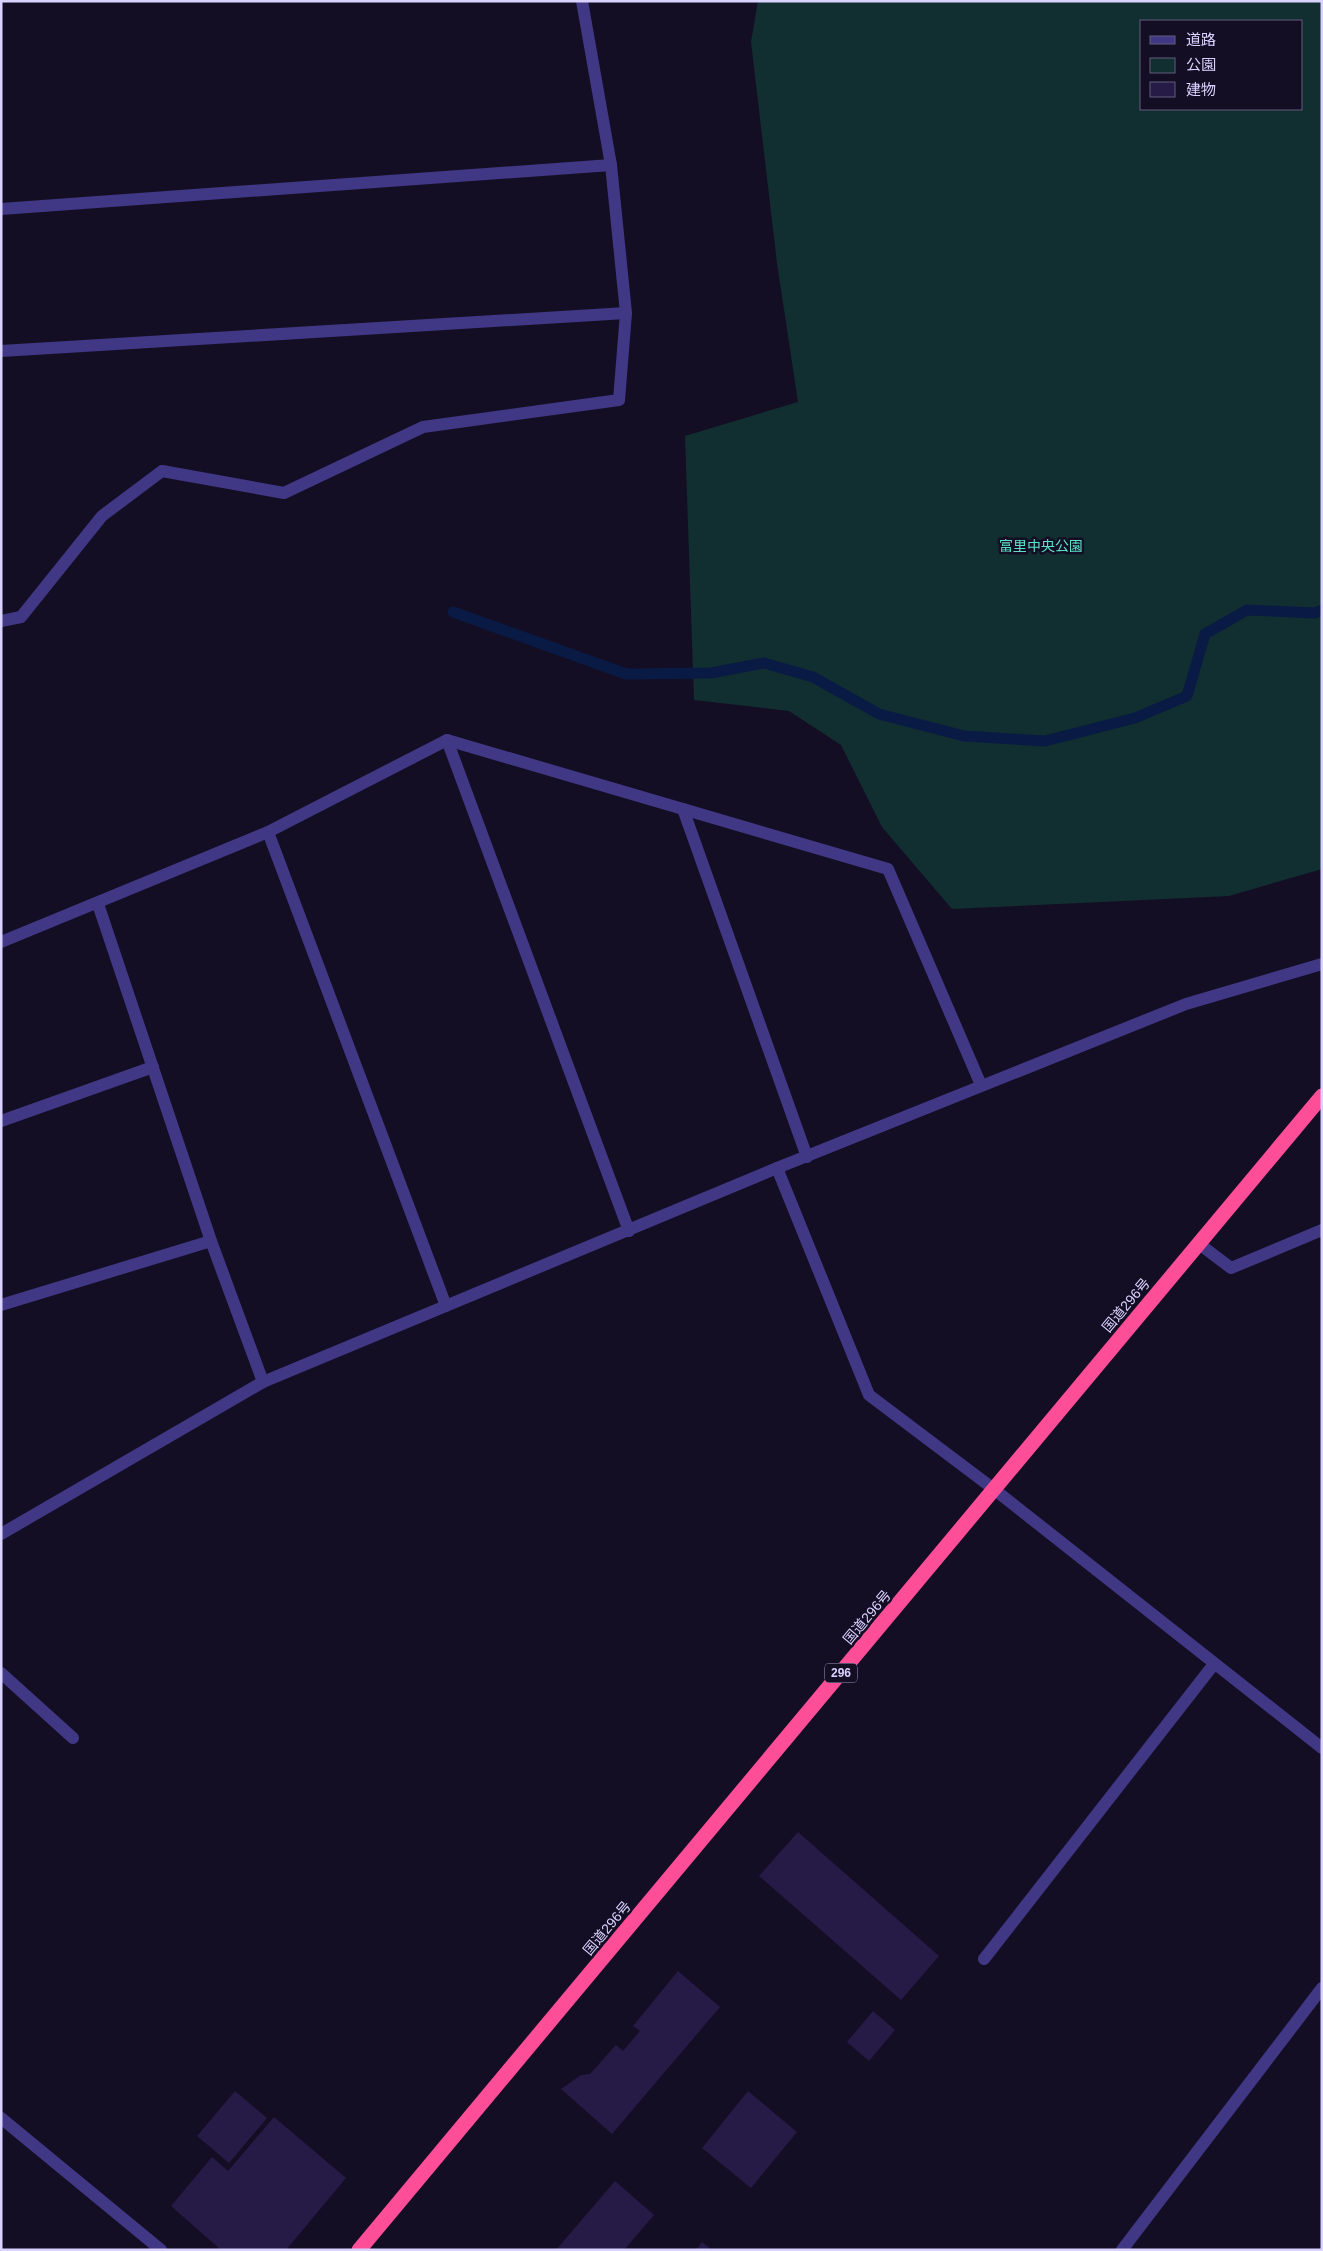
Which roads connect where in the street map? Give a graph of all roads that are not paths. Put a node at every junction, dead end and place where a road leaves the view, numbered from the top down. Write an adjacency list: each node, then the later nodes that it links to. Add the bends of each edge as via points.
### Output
1 (582, 1): 2 (street)
2 (611, 165): 3 (street); 4 (street)
3 (1, 209)
4 (626, 313): 5 (street); 6 (street, via 619,400 423,427 284,493 162,471 102,516 21,617)
5 (1, 351)
6 (1, 621)
7 (446, 740): 8 (street); 9 (street); 20 (street)
8 (683, 809): 14 (street, via 888,869); 17 (street)
9 (268, 832): 10 (street); 24 (street)
10 (98, 904): 11 (street); 13 (street)
11 (1, 942)
12 (1322, 964): 14 (street, via 1186,1004)
13 (153, 1067): 16 (street); 21 (street)
14 (982, 1085): 17 (street)
15 (1322, 1096): 22 (highway, 国道296号 / 296)
16 (1, 1121)
17 (807, 1157): 18 (street)
18 (777, 1168): 20 (street); 26 (street, via 869,1395)
19 (1322, 1230): 22 (street, via 1231,1268)
20 (629, 1231): 24 (street)
21 (211, 1241): 23 (street); 25 (street)
22 (1198, 1243): 26 (highway, 国道296号 / 296)
23 (1, 1305)
24 (446, 1306): 25 (street)
25 (262, 1382): 27 (street)
26 (994, 1490): 28 (street); 36 (highway, 国道296号 / 296)
27 (1, 1534)
28 (1214, 1664): 31 (street); 32 (street)
29 (1, 1673): 30 (street)
30 (73, 1738)
31 (1322, 1748)
32 (984, 1959)
33 (1322, 1988): 37 (street)
34 (1, 2118): 35 (street)
35 (161, 2250)
36 (359, 2250)
37 (1122, 2250)

